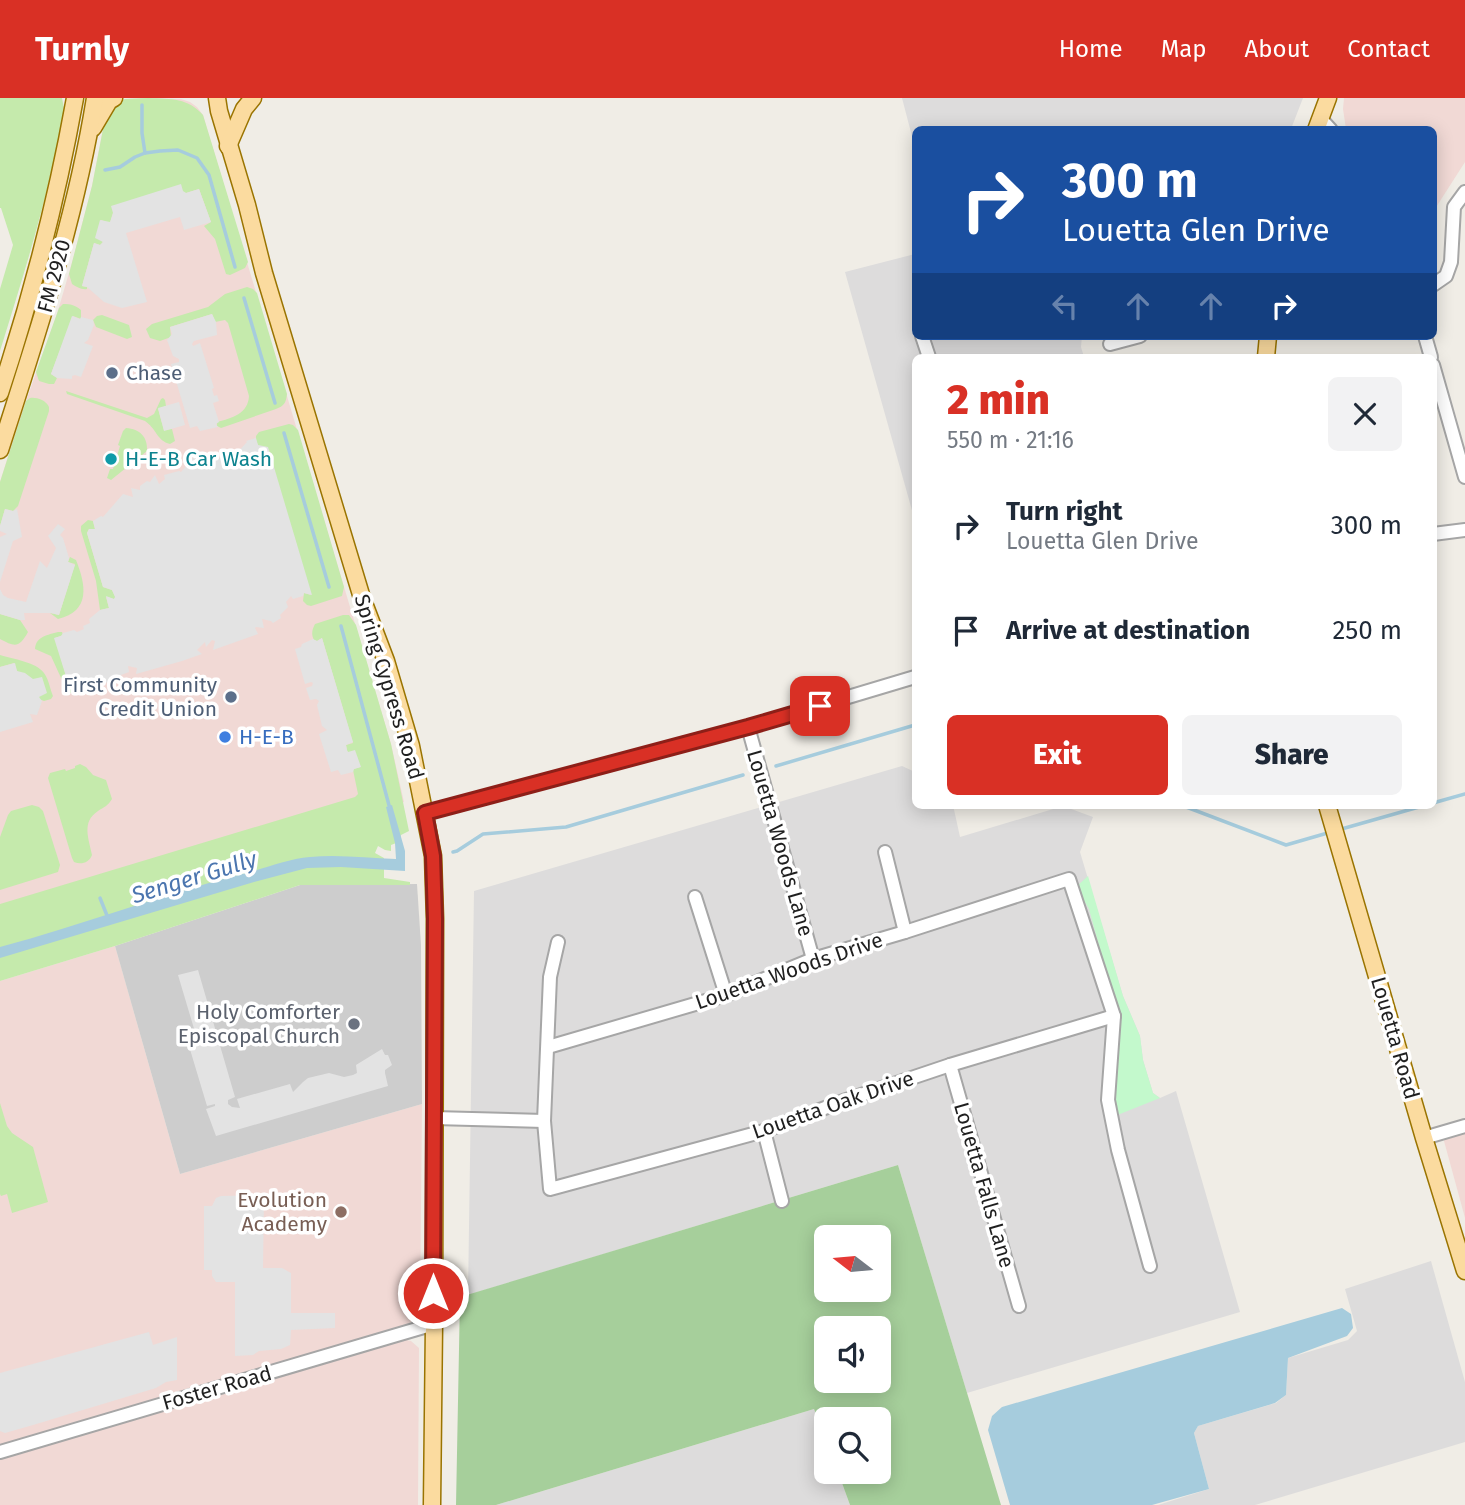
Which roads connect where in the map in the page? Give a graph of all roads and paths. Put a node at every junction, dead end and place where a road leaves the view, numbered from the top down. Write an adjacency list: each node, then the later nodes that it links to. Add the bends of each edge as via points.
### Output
1 (75, 98): 15 (main road, FM 2920 / FM 2920, via 56,194)
2 (95, 98): 8 (main road, FM 2920 / FM 2920)
3 (114, 98): 8 (main road)
4 (217, 98): 9 (main road, Spring Cypress Road)
5 (253, 98): 9 (main road)
6 (1328, 98): 7 (main road)
7 (1322, 126)
8 (89, 136): 16 (main road, FM 2920 / FM 2920, via 51,290)
9 (228, 146): 23 (main road, Spring Cypress Road, via 362,598 386,661)
10 (1465, 192): 11 (street, via 1454,207 1451,262 1446,276)
11 (1437, 282)
12 (1128, 340): 13 (street)
13 (1110, 346)
14 (1437, 379): 17 (street)
15 (0, 393)
16 (0, 450)
17 (1465, 477)
18 (1465, 530): 19 (street)
19 (1437, 534)
20 (912, 678): 21 (street)
21 (748, 727): 23 (street); 28 (street, Louetta Woods Lane)
22 (1328, 809): 37 (main road, Louetta Road)
23 (425, 813): 33 (main road, Spring Cypress Road, via 433,856)
24 (885, 852): 26 (street)
25 (695, 897): 29 (street)
26 (905, 932): 28 (street, Louetta Woods Drive); 30 (street, Louetta Woods Drive, via 1069,879)
27 (558, 942): 31 (street, via 550,976)
28 (813, 959): 29 (street, Louetta Woods Drive)
29 (726, 995): 31 (street, Louetta Woods Drive)
30 (1114, 1016): 32 (street, Louetta Oak Drive); 39 (street, via 1108,1100)
31 (548, 1047): 34 (street)
32 (950, 1065): 36 (street, Louetta Oak Drive); 41 (street, Louetta Falls Lane)
33 (434, 1118): 34 (street); 42 (main road, Spring Cypress Road)
34 (544, 1121): 36 (street, Louetta Oak Drive, via 550,1189)
35 (1465, 1126): 37 (street)
36 (764, 1131): 38 (street)
37 (1424, 1138): 40 (main road, Louetta Road)
38 (782, 1201)
39 (1150, 1266)
40 (1465, 1271)
41 (1019, 1306)
42 (435, 1324): 43 (street, Foster Road); 44 (main road, Spring Cypress Road)
43 (0, 1452)
44 (432, 1505)

